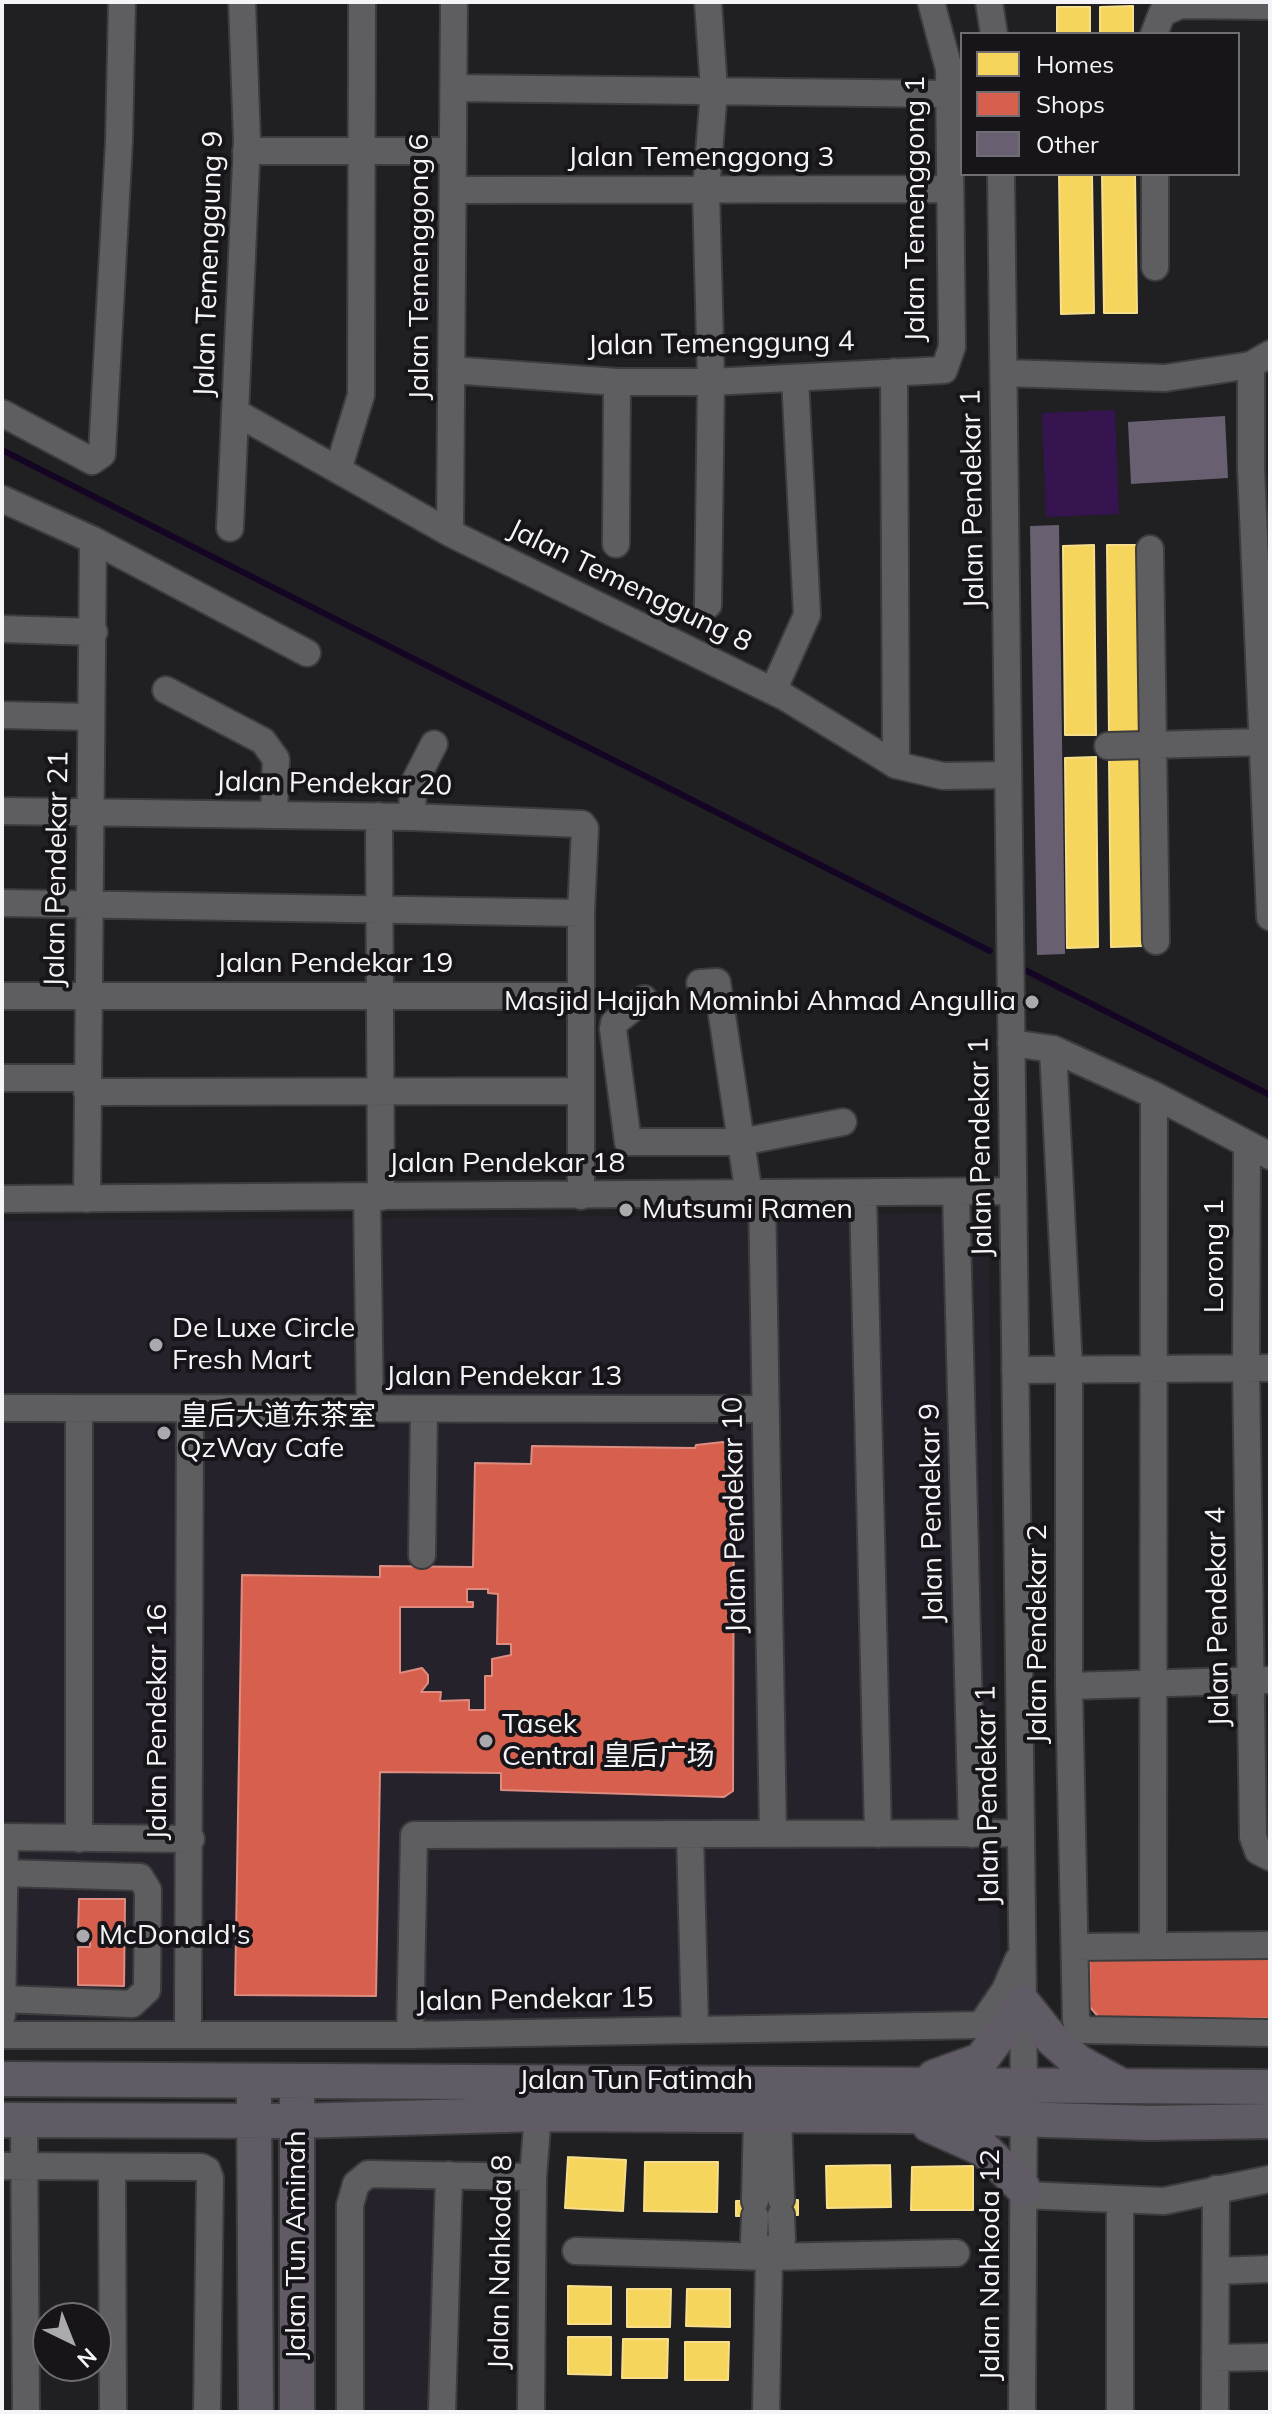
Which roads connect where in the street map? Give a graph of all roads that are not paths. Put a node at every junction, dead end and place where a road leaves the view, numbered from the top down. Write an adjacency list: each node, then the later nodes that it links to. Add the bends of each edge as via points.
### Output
1 (122, 2): 33 (street, via 102,454 92,461)
2 (242, 2): 15 (street, Jalan Temenggung 9)
3 (362, 2): 16 (street)
4 (454, 2): 12 (street, Jalan Temenggong 6)
5 (708, 2): 13 (street)
6 (931, 2): 14 (street, Jalan Temenggong 1, via 949,69)
7 (989, 2): 10 (street)
8 (1206, 3): 9 (street); 11 (street, via 1162,13)
9 (1270, 6)
10 (994, 32)
11 (1155, 32)
12 (454, 88): 13 (street); 17 (street, Jalan Temenggong 6)
13 (714, 90): 14 (street); 22 (street)
14 (948, 94): 20 (street, Jalan Temenggong 1)
15 (246, 151): 16 (street); 32 (street, Jalan Temenggung 9)
16 (362, 151): 17 (street); 35 (street, via 361,395)
17 (453, 151): 21 (street, Jalan Temenggong 6)
18 (1001, 176): 28 (street, Jalan Pendekar 1)
19 (1155, 176): 23 (street)
20 (948, 189): 22 (street, Jalan Temenggong 3); 26 (street, Jalan Temenggong 1, via 952,347)
21 (453, 190): 22 (street, Jalan Temenggong 3); 25 (street, Jalan Temenggong 6)
22 (706, 190): 31 (street)
23 (1155, 267)
24 (1261, 360): 28 (street, via 1165,378); 34 (street)
25 (451, 370): 30 (street, Jalan Temenggung 4); 38 (street, Jalan Temenggong 6)
26 (944, 370): 27 (street, Jalan Temenggung 4)
27 (894, 372): 29 (street, Jalan Temenggung 4); 55 (street)
28 (1004, 373): 56 (street, Jalan Pendekar 1)
29 (795, 378): 31 (street, Jalan Temenggung 4); 48 (street, via 807,615)
30 (617, 382): 31 (street, Jalan Temenggung 4); 40 (street)
31 (711, 382): 43 (street)
32 (235, 412): 35 (street, Jalan Temenggung 8); 37 (street, Jalan Temenggung 9)
33 (2, 413)
34 (1261, 468): 42 (street)
35 (338, 470): 38 (street, Jalan Temenggung 8)
36 (2, 499): 39 (street)
37 (230, 528)
38 (450, 533): 48 (street, Jalan Temenggung 8)
39 (93, 540): 45 (street, Jalan Pendekar 21); 46 (street)
40 (616, 544)
41 (1150, 549): 53 (street)
42 (1263, 584): 51 (street)
43 (708, 605)
44 (2, 629): 45 (street)
45 (94, 632): 50 (street, Jalan Pendekar 21)
46 (307, 653)
47 (166, 690): 59 (street, via 263,741 276,759)
48 (773, 691): 55 (street, Jalan Temenggung 8)
49 (2, 715): 50 (street)
50 (91, 717): 58 (street, Jalan Pendekar 21)
51 (1264, 742): 53 (street); 62 (street)
52 (434, 744): 61 (street, via 413,785)
53 (1153, 745): 54 (street); 68 (street)
54 (1108, 746)
55 (896, 765): 56 (street, Jalan Temenggung 8, via 943,776)
56 (1008, 775): 75 (street, Jalan Pendekar 1)
57 (2, 811): 58 (street, Jalan Pendekar 20)
58 (89, 812): 59 (street, Jalan Pendekar 20); 64 (street, Jalan Pendekar 21)
59 (274, 815): 60 (street, Jalan Pendekar 20)
60 (379, 816): 61 (street, Jalan Pendekar 20); 65 (street)
61 (412, 817): 66 (street, Jalan Pendekar 20, via 578,821 585,828)
62 (1269, 820): 67 (street)
63 (2, 903): 64 (street)
64 (88, 904): 65 (street); 71 (street, Jalan Pendekar 21)
65 (380, 911): 66 (street); 72 (street)
66 (581, 913): 73 (street)
67 (1270, 917)
68 (1156, 941)
69 (700, 983): 83 (street, Jalan Pendekar 10, via 717,982)
70 (2, 996): 71 (street, Jalan Pendekar 19)
71 (88, 996): 72 (street, Jalan Pendekar 19); 78 (street, Jalan Pendekar 21)
72 (381, 996): 73 (street, Jalan Pendekar 19); 80 (street)
73 (581, 996): 79 (street)
74 (644, 999): 83 (street, via 614,1023 626,1141)
75 (1011, 1043): 76 (street); 85 (street, Jalan Pendekar 1)
76 (1053, 1049): 81 (street); 94 (street, Jalan Pendekar 2)
77 (2, 1078): 78 (street)
78 (87, 1085): 80 (street); 92 (street, Jalan Pendekar 21)
79 (581, 1091): 80 (street); 89 (street)
80 (380, 1094): 90 (street)
81 (1154, 1095): 84 (street); 95 (street)
82 (843, 1122): 83 (street)
83 (741, 1142): 88 (street, Jalan Pendekar 10)
84 (1259, 1151): 93 (street, Lorong 1)
85 (1013, 1191): 86 (street, Jalan Pendekar 18); 96 (street, Jalan Pendekar 1)
86 (956, 1192): 87 (street, Jalan Pendekar 18); 113 (street, Jalan Pendekar 9)
87 (863, 1193): 88 (street, Jalan Pendekar 18); 112 (street)
88 (756, 1195): 89 (street, Jalan Pendekar 18); 101 (street, Jalan Pendekar 10)
89 (581, 1196): 90 (street, Jalan Pendekar 18)
90 (374, 1197): 92 (street, Jalan Pendekar 18); 102 (street)
91 (2, 1199): 92 (street, Jalan Pendekar 18)
92 (87, 1199)
93 (1258, 1368): 95 (street); 103 (street, Jalan Pendekar 4)
94 (1069, 1369): 95 (street); 96 (street); 108 (street, Jalan Pendekar 2)
95 (1152, 1369): 107 (street)
96 (1015, 1370): 109 (street, Jalan Pendekar 1)
97 (2, 1408): 98 (street, Jalan Pendekar 13)
98 (79, 1409): 99 (street, Jalan Pendekar 13); 115 (street)
99 (190, 1409): 102 (street, Jalan Pendekar 13); 116 (street, Jalan Pendekar 16)
100 (424, 1409): 101 (street, Jalan Pendekar 13); 102 (street, Jalan Pendekar 13); 105 (street)
101 (766, 1409): 111 (street, Jalan Pendekar 10)
102 (370, 1410)
103 (1259, 1460): 104 (street, Jalan Pendekar 4)
104 (1260, 1552): 106 (street, Jalan Pendekar 4)
105 (422, 1555)
106 (1261, 1680): 107 (street); 117 (street, Jalan Pendekar 4, via 1253,1837 1258,1851)
107 (1152, 1684): 108 (street); 119 (street)
108 (1069, 1686): 121 (street, Jalan Pendekar 2)
109 (1021, 1833): 113 (street); 122 (street, Jalan Pendekar 1)
110 (690, 1834): 111 (street); 126 (street); 131 (street, via 414,1835)
111 (773, 1834): 112 (street)
112 (878, 1834): 113 (street)
113 (972, 1834)
114 (3, 1837): 115 (street); 118 (street)
115 (79, 1839): 116 (street)
116 (191, 1839): 130 (street, Jalan Pendekar 16)
117 (1270, 1857)
118 (12, 1873): 123 (street); 125 (street, via 140,1877 148,1890 147,1990)
119 (1153, 1945): 120 (street); 121 (street)
120 (1270, 1945)
121 (1075, 1947): 127 (street, Jalan Pendekar 2, via 1076,2021 1084,2030)
122 (1022, 1949): 124 (street, Jalan Pendekar 1); 126 (street, Jalan Pendekar 15, via 1005,1990 981,2025)
123 (3, 1999): 125 (street); 128 (street)
124 (1023, 2003): 136 (main road, via 1069,2054); 138 (main road, via 981,2060); 139 (street, Jalan Pendekar 1)
125 (132, 2004): 129 (street)
126 (695, 2029): 131 (street, Jalan Pendekar 15)
127 (1270, 2033)
128 (2, 2035): 129 (street, Jalan Pendekar 15)
129 (131, 2035): 130 (street, Jalan Pendekar 15)
130 (188, 2035): 131 (street, Jalan Pendekar 15)
131 (410, 2035)
132 (8, 2074): 133 (main road, Jalan Tun Fatimah)
133 (254, 2078): 134 (main road, Jalan Tun Fatimah); 143 (main road, Jalan Tun Aminah)
134 (297, 2079): 135 (main road, Jalan Tun Fatimah); 144 (main road, Jalan Tun Aminah)
135 (673, 2082): 138 (main road, Jalan Tun Fatimah); 141 (main road, via 686,2095 764,2094 776,2103)
136 (1121, 2087): 137 (main road, Jalan Tun Fatimah); 139 (main road, Jalan Tun Fatimah)
137 (1270, 2087)
138 (911, 2100): 139 (main road, Jalan Tun Fatimah); 141 (main road, Jalan Tun Fatimah); 152 (main road, via 985,2150)
139 (1024, 2102): 145 (main road, Jalan Tun Fatimah); 152 (street, Jalan Nahkoda 12)
140 (538, 2114): 141 (main road, Jalan Tun Fatimah); 144 (main road, Jalan Tun Fatimah); 149 (street, Jalan Nahkoda 8)
141 (767, 2116): 156 (street, via 768,2208 782,2240)
142 (13, 2120): 143 (main road, Jalan Tun Fatimah); 146 (street)
143 (254, 2121): 144 (main road, Jalan Tun Fatimah); 164 (main road, Jalan Tun Aminah)
144 (297, 2121): 165 (main road, Jalan Tun Aminah)
145 (1270, 2121)
146 (14, 2166): 147 (street); 161 (street)
147 (112, 2167): 162 (street); 163 (street, via 201,2167 210,2178)
148 (449, 2175): 149 (street); 166 (street, via 368,2174 356,2184 350,2205); 167 (street)
149 (533, 2177): 168 (street, Jalan Nahkoda 8)
150 (1270, 2179): 151 (street)
151 (1216, 2189): 153 (street, via 1164,2201); 158 (street)
152 (1024, 2192): 153 (street); 170 (street, Jalan Nahkoda 12)
153 (1120, 2200): 171 (street)
154 (576, 2251): 156 (street)
155 (956, 2253): 156 (street)
156 (769, 2257): 169 (street)
157 (1270, 2269): 158 (street)
158 (1216, 2271): 160 (street)
159 (1270, 2357): 160 (street)
160 (1215, 2358): 172 (street)
161 (26, 2412)
162 (113, 2412)
163 (207, 2412)
164 (256, 2412)
165 (297, 2412)
166 (350, 2412)
167 (442, 2412)
168 (531, 2412)
169 (766, 2412)
170 (1022, 2412)
171 (1120, 2412)
172 (1215, 2412)

